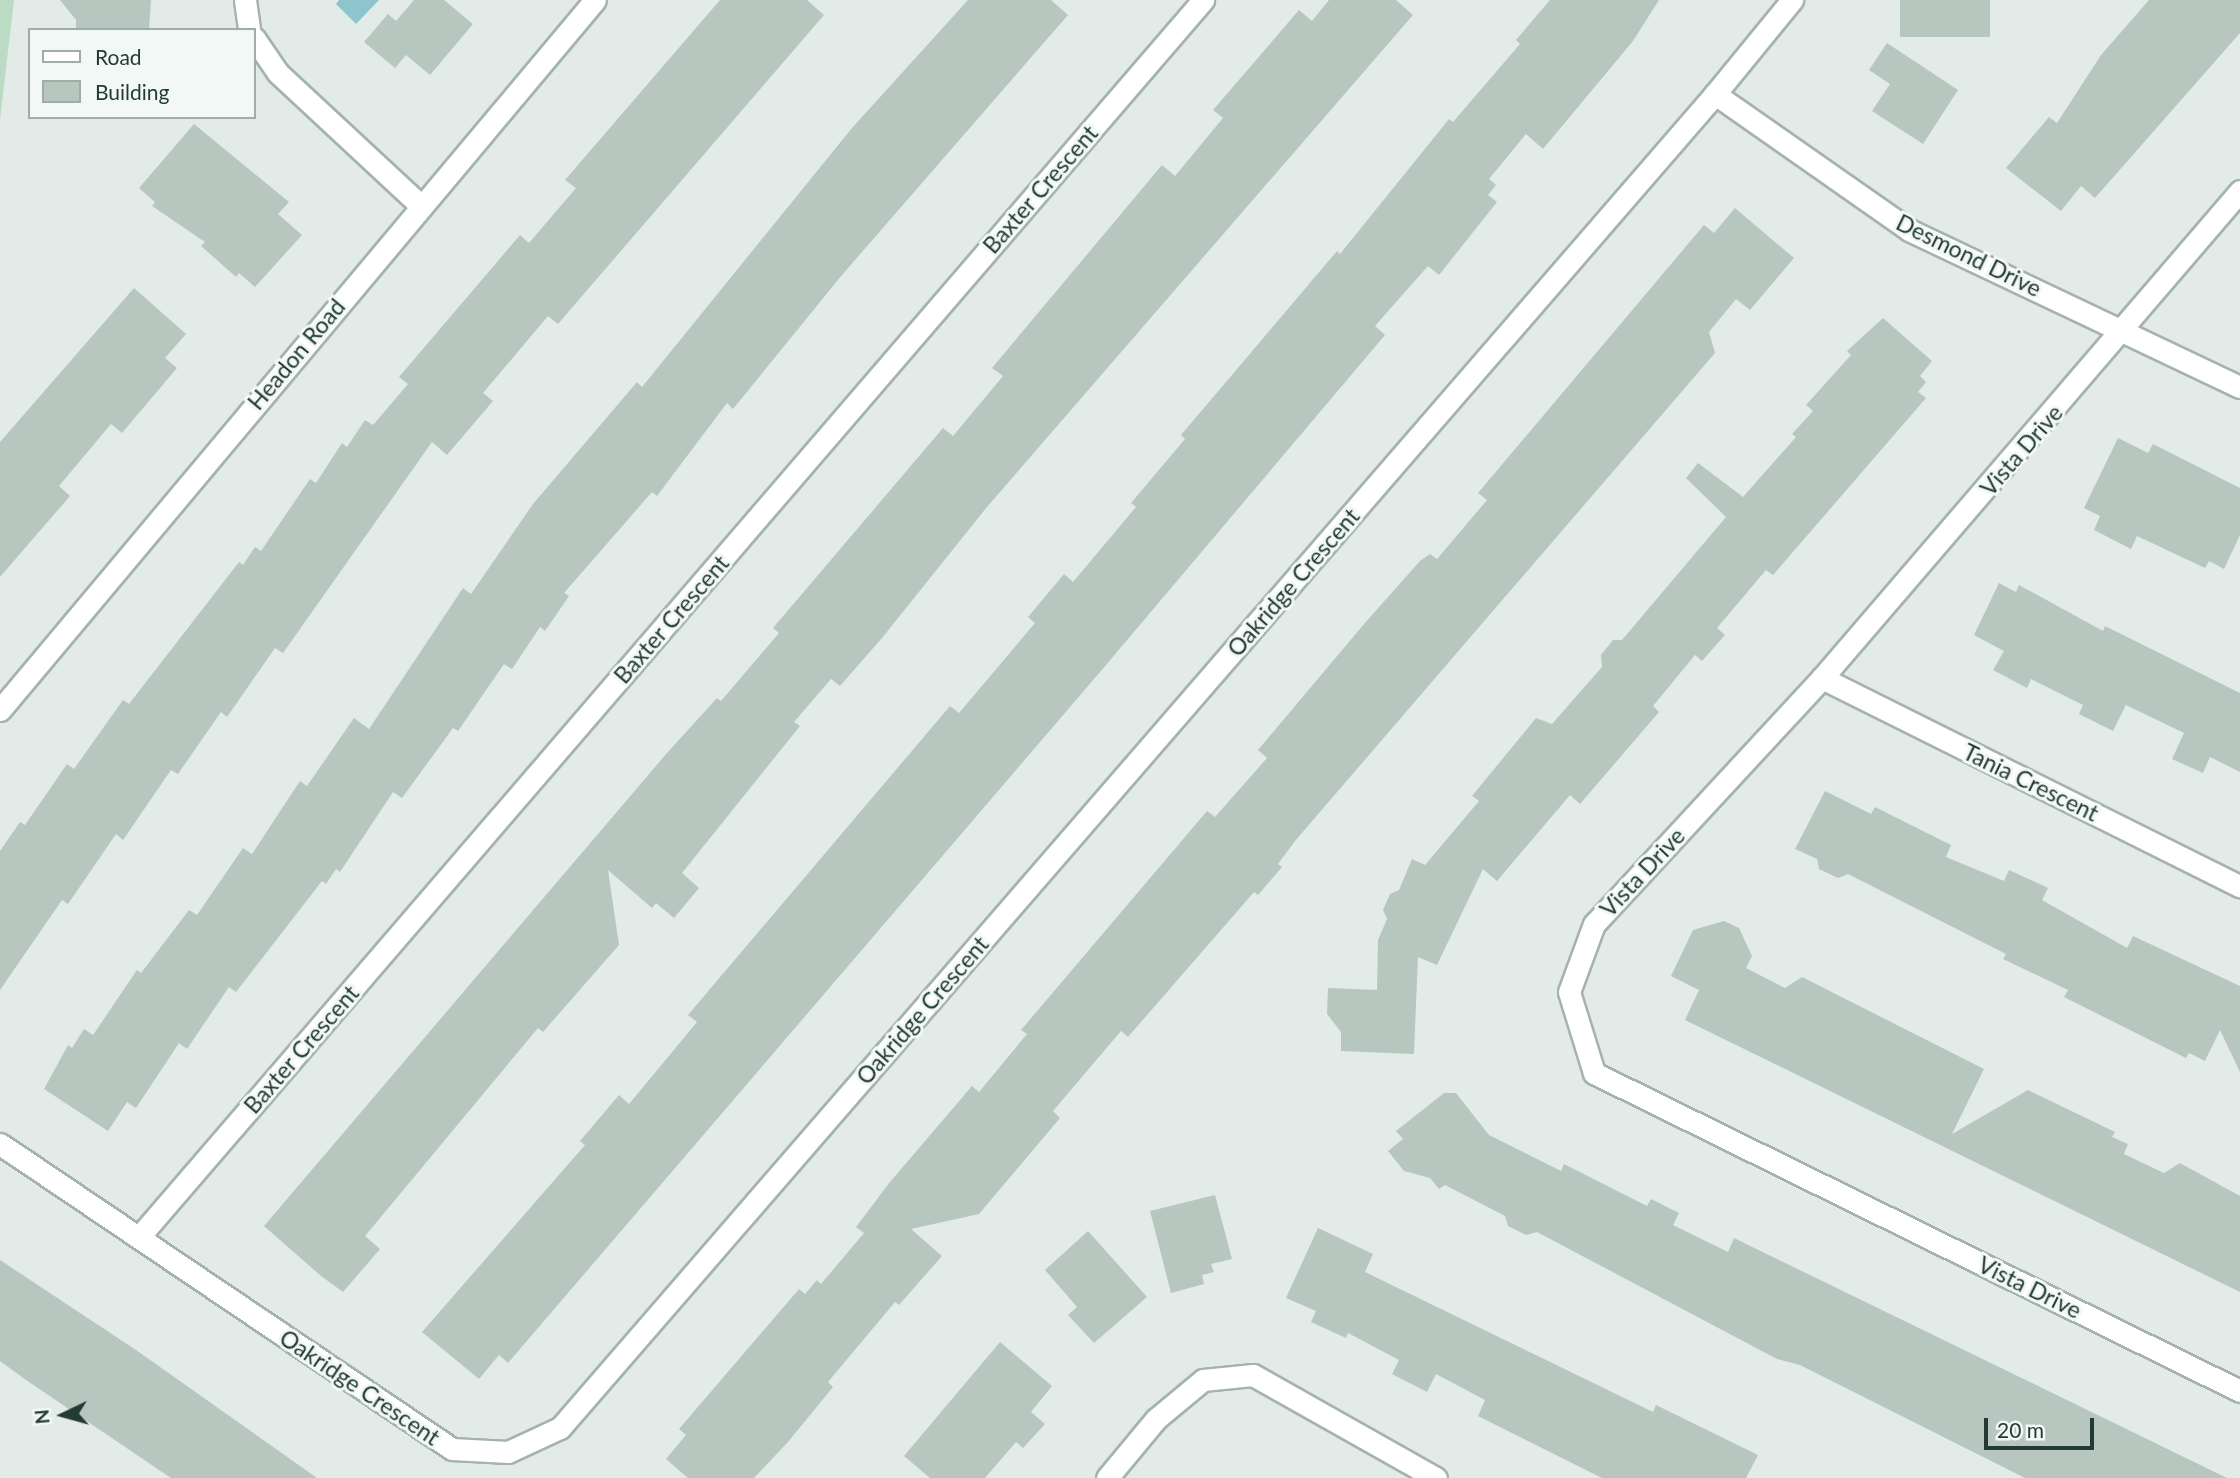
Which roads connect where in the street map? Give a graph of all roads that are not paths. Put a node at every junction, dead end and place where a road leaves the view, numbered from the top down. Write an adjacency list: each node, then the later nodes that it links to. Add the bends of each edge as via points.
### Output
1 (245, 0): 5 (street)
2 (595, 0): 9 (street, Headon Road)
3 (1203, 0): 16 (street, Baxter Crescent)
4 (1792, 0): 7 (street)
5 (249, 28)
6 (256, 41): 9 (street, via 278,73)
7 (1715, 94): 10 (street, Desmond Drive, via 1909,230); 16 (street, Oakridge Crescent, via 560,1428 508,1452 452,1449)
8 (2240, 191): 10 (street, Vista Drive)
9 (421, 205): 13 (street, Headon Road)
10 (2126, 329): 11 (street, Desmond Drive); 12 (street, Vista Drive)
11 (2240, 387)
12 (1822, 678): 14 (street, Tania Crescent); 17 (street, Vista Drive, via 1594,924 1569,992 1594,1073)
13 (0, 710)
14 (2240, 886)
15 (0, 1144): 16 (street, Oakridge Crescent)
16 (139, 1237)
17 (2240, 1391)
18 (1107, 1478): 19 (street, via 1156,1419 1203,1380 1253,1376)
19 (1436, 1478)

